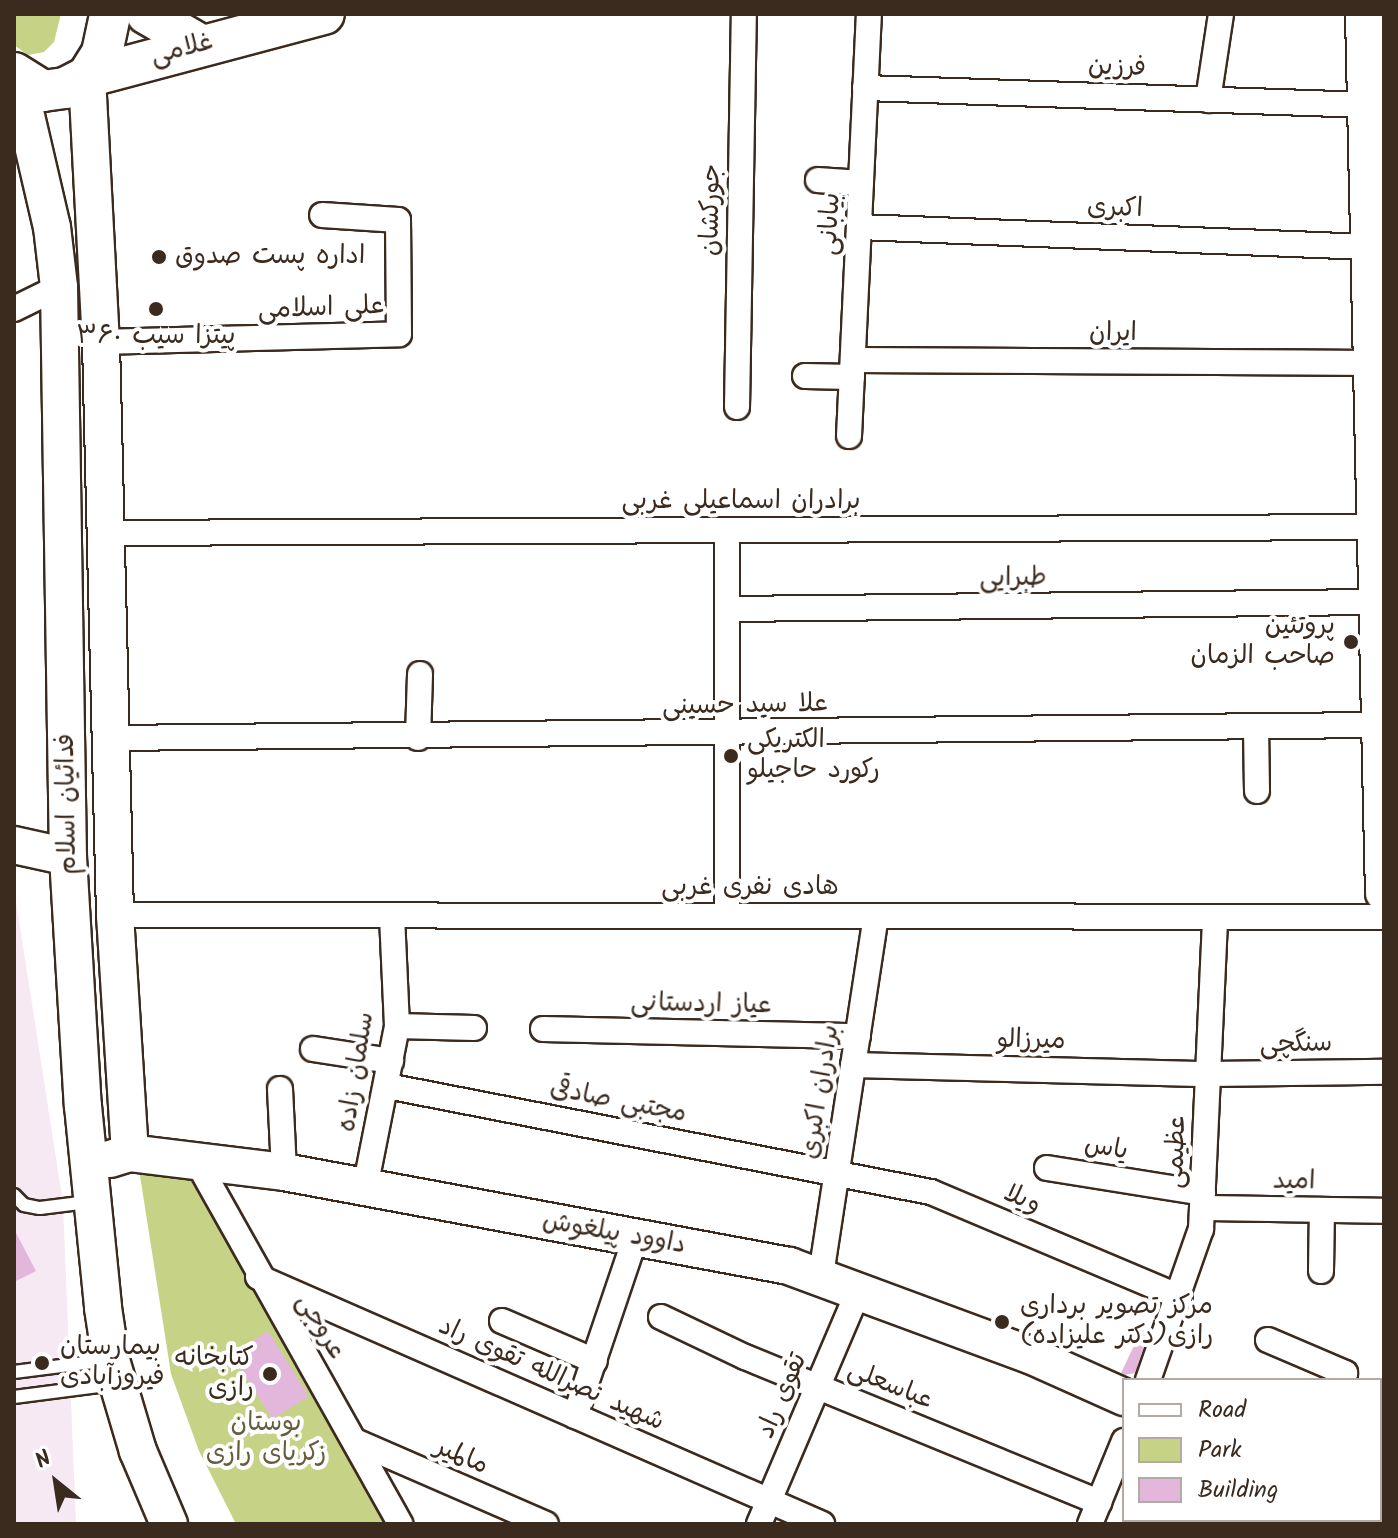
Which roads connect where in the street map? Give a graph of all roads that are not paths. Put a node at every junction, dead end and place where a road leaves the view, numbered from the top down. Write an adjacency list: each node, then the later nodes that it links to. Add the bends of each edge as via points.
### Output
1 (110, 14): 10 (main road, via 102,53)
2 (147, 14): 8 (main road)
3 (324, 14): 8 (main road, غلامی)
4 (744, 14): 27 (street, جورکشان)
5 (869, 14): 11 (street, بیابانی)
6 (1221, 14): 12 (street)
7 (1371, 27): 13 (main road)
8 (199, 44): 10 (main road, غلامی)
9 (15, 75): 10 (main road, غلامی, via 43,91); 20 (main road, فدائیان اسلام, via 52,227)
10 (87, 77): 23 (main road, فدائیان اسلام)
11 (865, 88): 12 (street, فرزین); 16 (street, بیابانی)
12 (1208, 100): 13 (street, فرزین)
13 (1366, 105): 14 (main road)
14 (1376, 162): 19 (main road)
15 (818, 180): 16 (street)
16 (861, 183): 18 (street, بیابانی)
17 (322, 215): 23 (street, علی اسلامی, via 398,220 399,334)
18 (859, 227): 19 (street, اکبری); 25 (street, بیابانی)
19 (1369, 247): 21 (main road)
20 (59, 287): 22 (street); 45 (main road, فدائیان اسلام)
21 (1377, 308): 24 (main road)
22 (14, 309)
23 (101, 342): 32 (main road, فدائیان اسلام)
24 (1372, 363): 25 (street, ایران); 28 (main road)
25 (853, 369): 26 (street, ایران); 29 (street, بیابانی)
26 (805, 376)
27 (737, 407)
28 (1379, 418): 30 (main road)
29 (849, 436)
30 (1380, 527): 31 (street, برادران اسماعیلی غربی); 33 (main road)
31 (727, 530): 32 (street, برادران اسماعیلی غربی); 34 (street)
32 (106, 533): 40 (main road, فدائیان اسلام)
33 (1377, 602): 34 (street, طبرایی); 35 (main road)
34 (728, 609): 39 (street)
35 (1381, 639): 37 (main road)
36 (420, 674): 41 (street)
37 (1380, 725): 38 (street, علا سید حسینی); 42 (main road)
38 (1256, 727): 39 (street, علا سید حسینی); 43 (street)
39 (727, 734): 41 (street, علا سید حسینی); 49 (street)
40 (111, 738): 41 (street, علا سید حسینی); 47 (main road, فدائیان اسلام)
41 (418, 738)
42 (1382, 761): 46 (main road)
43 (1257, 791)
44 (14, 845): 45 (main road)
45 (68, 857): 65 (main road, فدائیان اسلام)
46 (1384, 893)
47 (115, 915): 48 (street, هادی نفری غربی); 64 (main road, فدائیان اسلام)
48 (392, 916): 49 (street, هادی نفری غربی); 53 (street, سلمان زاده)
49 (727, 916): 50 (street, هادی نفری غربی)
50 (876, 917): 51 (street, هادی نفری غربی); 56 (street, برادران اکبری)
51 (1215, 917): 52 (street, هادی نفری غربی); 61 (street, عظیمی)
52 (1384, 917)
53 (397, 1026): 54 (street); 58 (street, سلمان زاده)
54 (474, 1028)
55 (543, 1029): 56 (street, عیاز اردستانی)
56 (858, 1036): 59 (street, برادران اکبری)
57 (313, 1049): 58 (street)
58 (391, 1061): 62 (street, سلمان زاده)
59 (853, 1065): 61 (street, میرزالو); 70 (street, برادران اکبری)
60 (1384, 1072): 61 (street, سنگچی)
61 (1208, 1074): 74 (street, عظیمی)
62 (387, 1086): 70 (street, مجتبی صادقی); 72 (street, سلمان زاده)
63 (280, 1089): 69 (street)
64 (126, 1099): 65 (main road, via 106,1116); 66 (main road, فدائیان اسلام)
65 (83, 1106): 71 (main road, فدائیان اسلام)
66 (130, 1153): 67 (main road, داوود پیلغوش); 71 (main road, via 111,1158)
67 (195, 1158): 69 (main road, داوود پیلغوش); 80 (street, عروجی)
68 (1047, 1168): 74 (street, یاس)
69 (284, 1172): 72 (main road, داوود پیلغوش)
70 (837, 1174): 79 (street, برادران اکبری); 82 (street, ویلا, via 931,1192)
71 (93, 1188): 73 (lane, via 40,1208 24,1205); 88 (main road, فدائیان اسلام)
72 (365, 1188): 77 (main road, داوود پیلغوش)
73 (14, 1195)
74 (1203, 1201): 75 (street, امید); 82 (street, عظیمی, via 1194,1258)
75 (1322, 1210): 76 (street, امید); 78 (street)
76 (1384, 1211)
77 (635, 1239): 79 (main road, داوود پیلغوش); 86 (street)
78 (1321, 1271)
79 (821, 1275): 81 (main road, داوود پیلغوش)
80 (258, 1277): 94 (street, شهید نصرالله تقوی راد); 95 (street, عروجی)
81 (859, 1290): 91 (street, تقوی راد); 92 (main road, داوود پیلغوش)
82 (1180, 1297): 89 (street, عظیمی)
83 (661, 1317): 91 (street, عباسعلی)
84 (502, 1321): 86 (street)
85 (1268, 1340): 90 (street, via 1345,1373)
86 (595, 1361): 94 (street)
87 (14, 1372): 88 (lane)
88 (114, 1372): 93 (lane); 99 (main road, فدائیان اسلام)
89 (1149, 1378)
90 (1343, 1378)
91 (818, 1387): 97 (street, تقوی راد); 98 (street, عباسعلی)
92 (1122, 1396)
93 (14, 1397)
94 (575, 1416): 97 (street, شهید نصرالله تقوی راد)
95 (355, 1441): 100 (street, عروجی); 101 (street, مالمیر)
96 (1122, 1446): 98 (street)
97 (769, 1501): 102 (street, تقوی راد); 103 (street, شهید نصرالله تقوی راد)
98 (1095, 1518)
99 (169, 1524)
100 (400, 1524)
101 (546, 1524)
102 (759, 1524)
103 (822, 1524)

